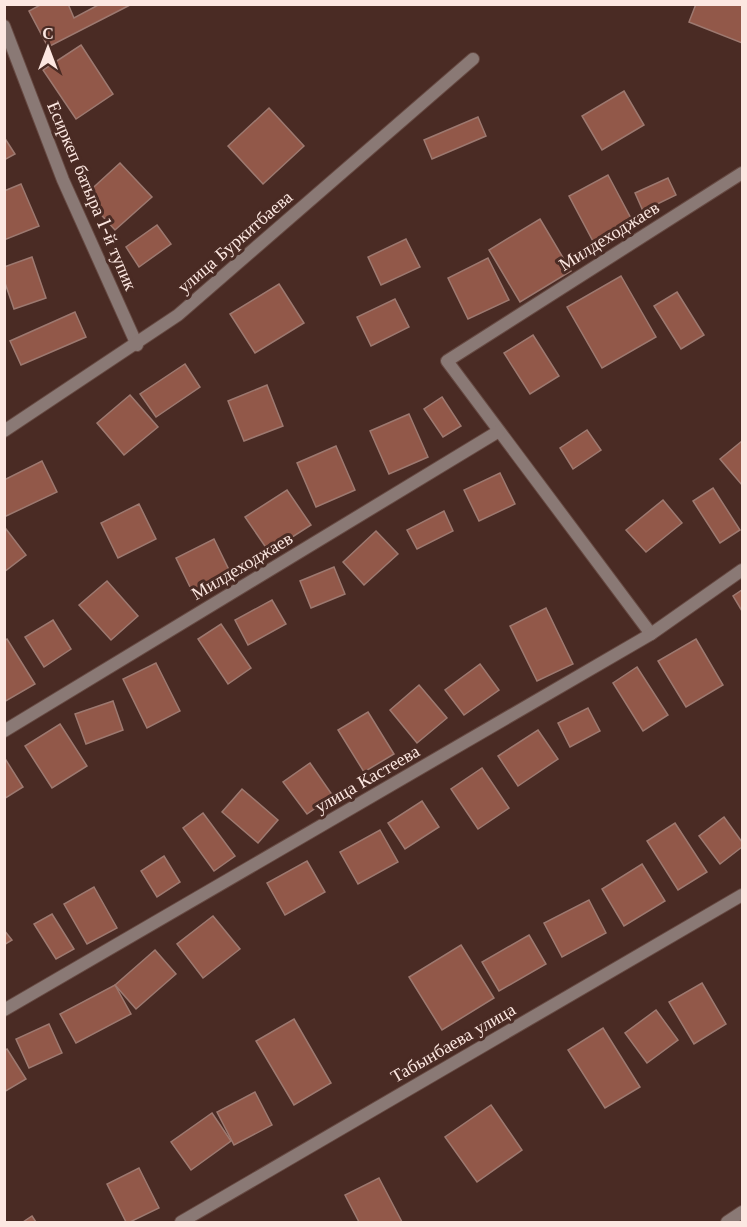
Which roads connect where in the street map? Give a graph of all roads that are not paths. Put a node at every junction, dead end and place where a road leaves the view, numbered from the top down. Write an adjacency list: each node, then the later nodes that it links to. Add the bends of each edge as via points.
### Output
1 (4, 26): 4 (street, Есиркеп батыра 1-й тупик, via 63,180)
2 (473, 59): 4 (street, улица Буркитбаева, via 178,315)
3 (742, 173): 6 (street, Милдеходжаев, via 447,361)
4 (137, 345): 5 (street, улица Буркитбаева)
5 (4, 431)
6 (499, 431): 8 (street, Милдеходжаев); 9 (street, Милдеходжаев)
7 (742, 570): 8 (street, улица Кастеева)
8 (651, 634): 11 (street, улица Кастеева)
9 (4, 731)
10 (742, 895): 13 (street, Табынбаева улица)
11 (4, 1010)
12 (742, 1212): 14 (street)
13 (181, 1222)
14 (727, 1222)

